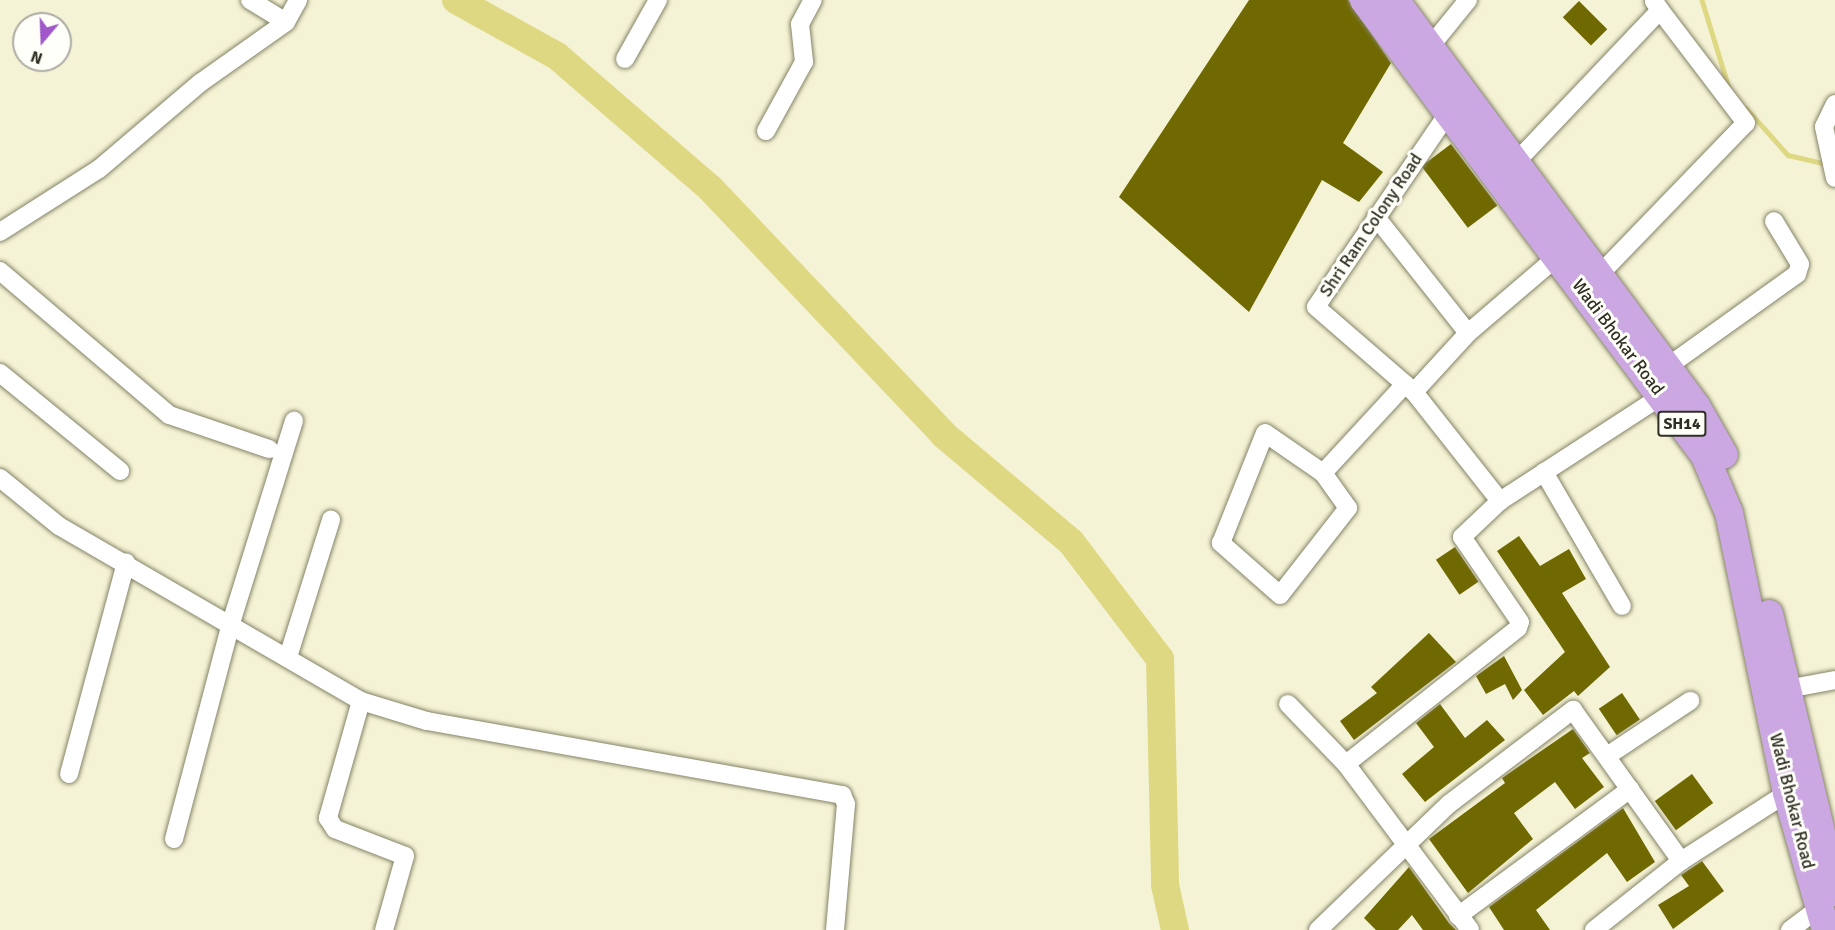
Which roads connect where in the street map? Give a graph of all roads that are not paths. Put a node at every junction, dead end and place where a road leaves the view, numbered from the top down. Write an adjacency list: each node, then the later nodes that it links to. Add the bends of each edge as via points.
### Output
1 (250, 0): 9 (street)
2 (298, 0): 9 (street)
3 (658, 0): 11 (street)
4 (813, 0): 14 (street, via 800,24 804,62)
5 (1364, 0): 12 (main road, Wadi Bhokar Road / SH14)
6 (1395, 0): 10 (main road, Wadi Bhokar Road / SH14)
7 (1468, 0): 10 (street)
8 (1657, 5): 15 (street); 22 (street, via 1746,123)
9 (286, 22): 19 (street, via 200,83 99,169)
10 (1429, 48): 12 (main road, Wadi Bhokar Road / SH14)
11 (625, 59)
12 (1455, 104): 15 (main road, Wadi Bhokar Road / SH14); 17 (street, Shri Ram Colony Road); 20 (main road, Wadi Bhokar Road / SH14)
13 (1835, 104): 16 (street, via 1824,128 1825,149)
14 (765, 132)
15 (1516, 162): 20 (main road, Wadi Bhokar Road / SH14)
16 (1833, 174)
17 (1376, 217): 23 (street, Shri Ram Colony Road); 26 (street, Shri Ram Colony Road, via 1317,307)
18 (1774, 221): 25 (street, via 1800,264 1797,274)
19 (0, 232)
20 (1565, 249): 22 (main road, Wadi Bhokar Road / SH14); 23 (street); 25 (main road, Wadi Bhokar Road / SH14)
21 (0, 271): 28 (street, via 169,415)
22 (1599, 275): 25 (main road, Wadi Bhokar Road / SH14)
23 (1468, 333): 26 (street)
24 (0, 374): 29 (street)
25 (1670, 382): 30 (street); 40 (main road, Wadi Bhokar Road / SH14, via 1725,456 1743,503); 48 (main road, Wadi Bhokar Road / SH14, via 1729,513)
26 (1409, 388): 31 (street); 33 (street)
27 (294, 421): 37 (street)
28 (269, 449)
29 (120, 471)
30 (1544, 472): 33 (street); 36 (street)
31 (1323, 473): 31 (street, via 1271,434 1260,437 1221,543 1275,594 1283,594 1347,513 1346,502)
32 (0, 478): 35 (street, via 59,526)
33 (1500, 501): 45 (street, via 1462,537 1520,622 1518,628)
34 (331, 520): 38 (street)
35 (126, 563): 37 (street); 46 (street)
36 (1622, 606)
37 (231, 622): 38 (street); 49 (street)
38 (288, 657): 41 (street)
39 (1835, 680): 40 (street)
40 (1787, 689): 52 (main road, Wadi Bhokar Road / SH14)
41 (361, 701): 54 (street, via 328,818 335,829 405,855); 55 (street, via 427,721 833,790 846,804)
42 (1690, 701): 44 (street)
43 (1288, 704): 45 (street)
44 (1607, 756): 47 (street); 50 (street, via 1573,710)
45 (1346, 764): 50 (street)
46 (69, 774)
47 (1630, 789): 51 (street); 53 (street)
48 (1787, 793): 51 (street); 52 (main road, Wadi Bhokar Road / SH14)
49 (174, 838)
50 (1402, 845): 53 (street); 56 (street)
51 (1681, 861): 57 (street)
52 (1827, 910): 58 (street)
53 (1464, 923)
54 (384, 930)
55 (835, 930)
56 (1318, 930)
57 (1594, 930)
58 (1790, 930)

